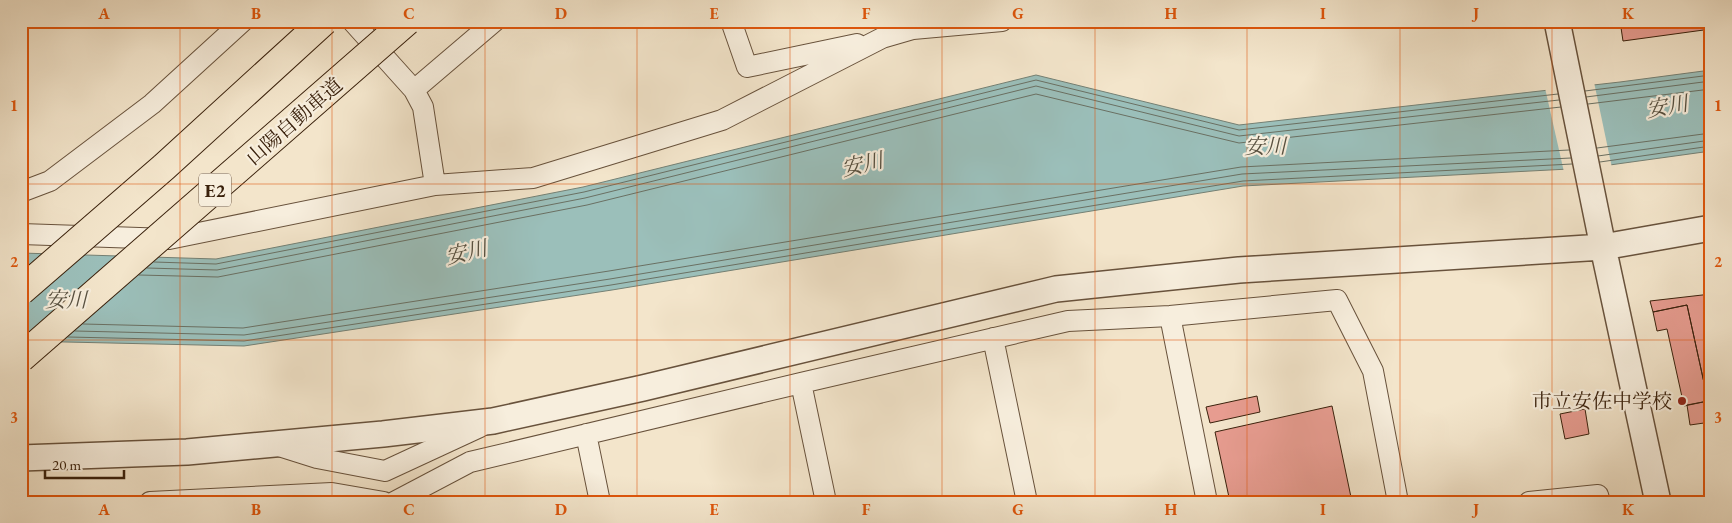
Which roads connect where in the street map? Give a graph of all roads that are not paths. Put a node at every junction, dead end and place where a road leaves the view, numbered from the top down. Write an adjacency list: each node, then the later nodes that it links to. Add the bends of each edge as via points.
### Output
1 (243, 21): 12 (street, via 152,104 50,181)
2 (324, 21): 16 (highway, E2, bridge, via 164,167)
3 (352, 21): 10 (street)
4 (407, 21): 19 (highway, 山陽自動車道 / E2, bridge)
5 (495, 21): 10 (street)
6 (731, 21): 9 (street, via 747,67)
7 (1002, 21): 9 (street, via 913,29)
8 (1557, 21): 15 (street)
9 (882, 38): 11 (street, via 722,120 533,178)
10 (414, 90): 11 (street, via 423,107)
11 (434, 185): 14 (street, via 169,239)
12 (21, 192)
13 (1711, 228): 15 (street)
14 (21, 234)
15 (1602, 239): 21 (street, via 1056,289); 36 (street)
16 (21, 291)
17 (1170, 316): 18 (street, via 1068,321); 32 (street); 33 (street, via 1337,300 1373,370)
18 (993, 338): 20 (street); 31 (street)
19 (21, 358)
20 (801, 383): 22 (street); 30 (street)
21 (493, 421): 23 (street); 25 (street)
22 (586, 434): 28 (street, via 470,462); 29 (street)
23 (273, 444): 24 (street, via 187,452); 25 (street, via 317,458)
24 (21, 458)
25 (385, 471): 28 (street)
26 (150, 502): 27 (street, via 332,493)
27 (384, 502)
28 (393, 502)
29 (600, 502)
30 (826, 502)
31 (1027, 502)
32 (1207, 502)
33 (1398, 502)
34 (1529, 502): 35 (street, via 1598,495)
35 (1600, 502)
36 (1658, 502)

